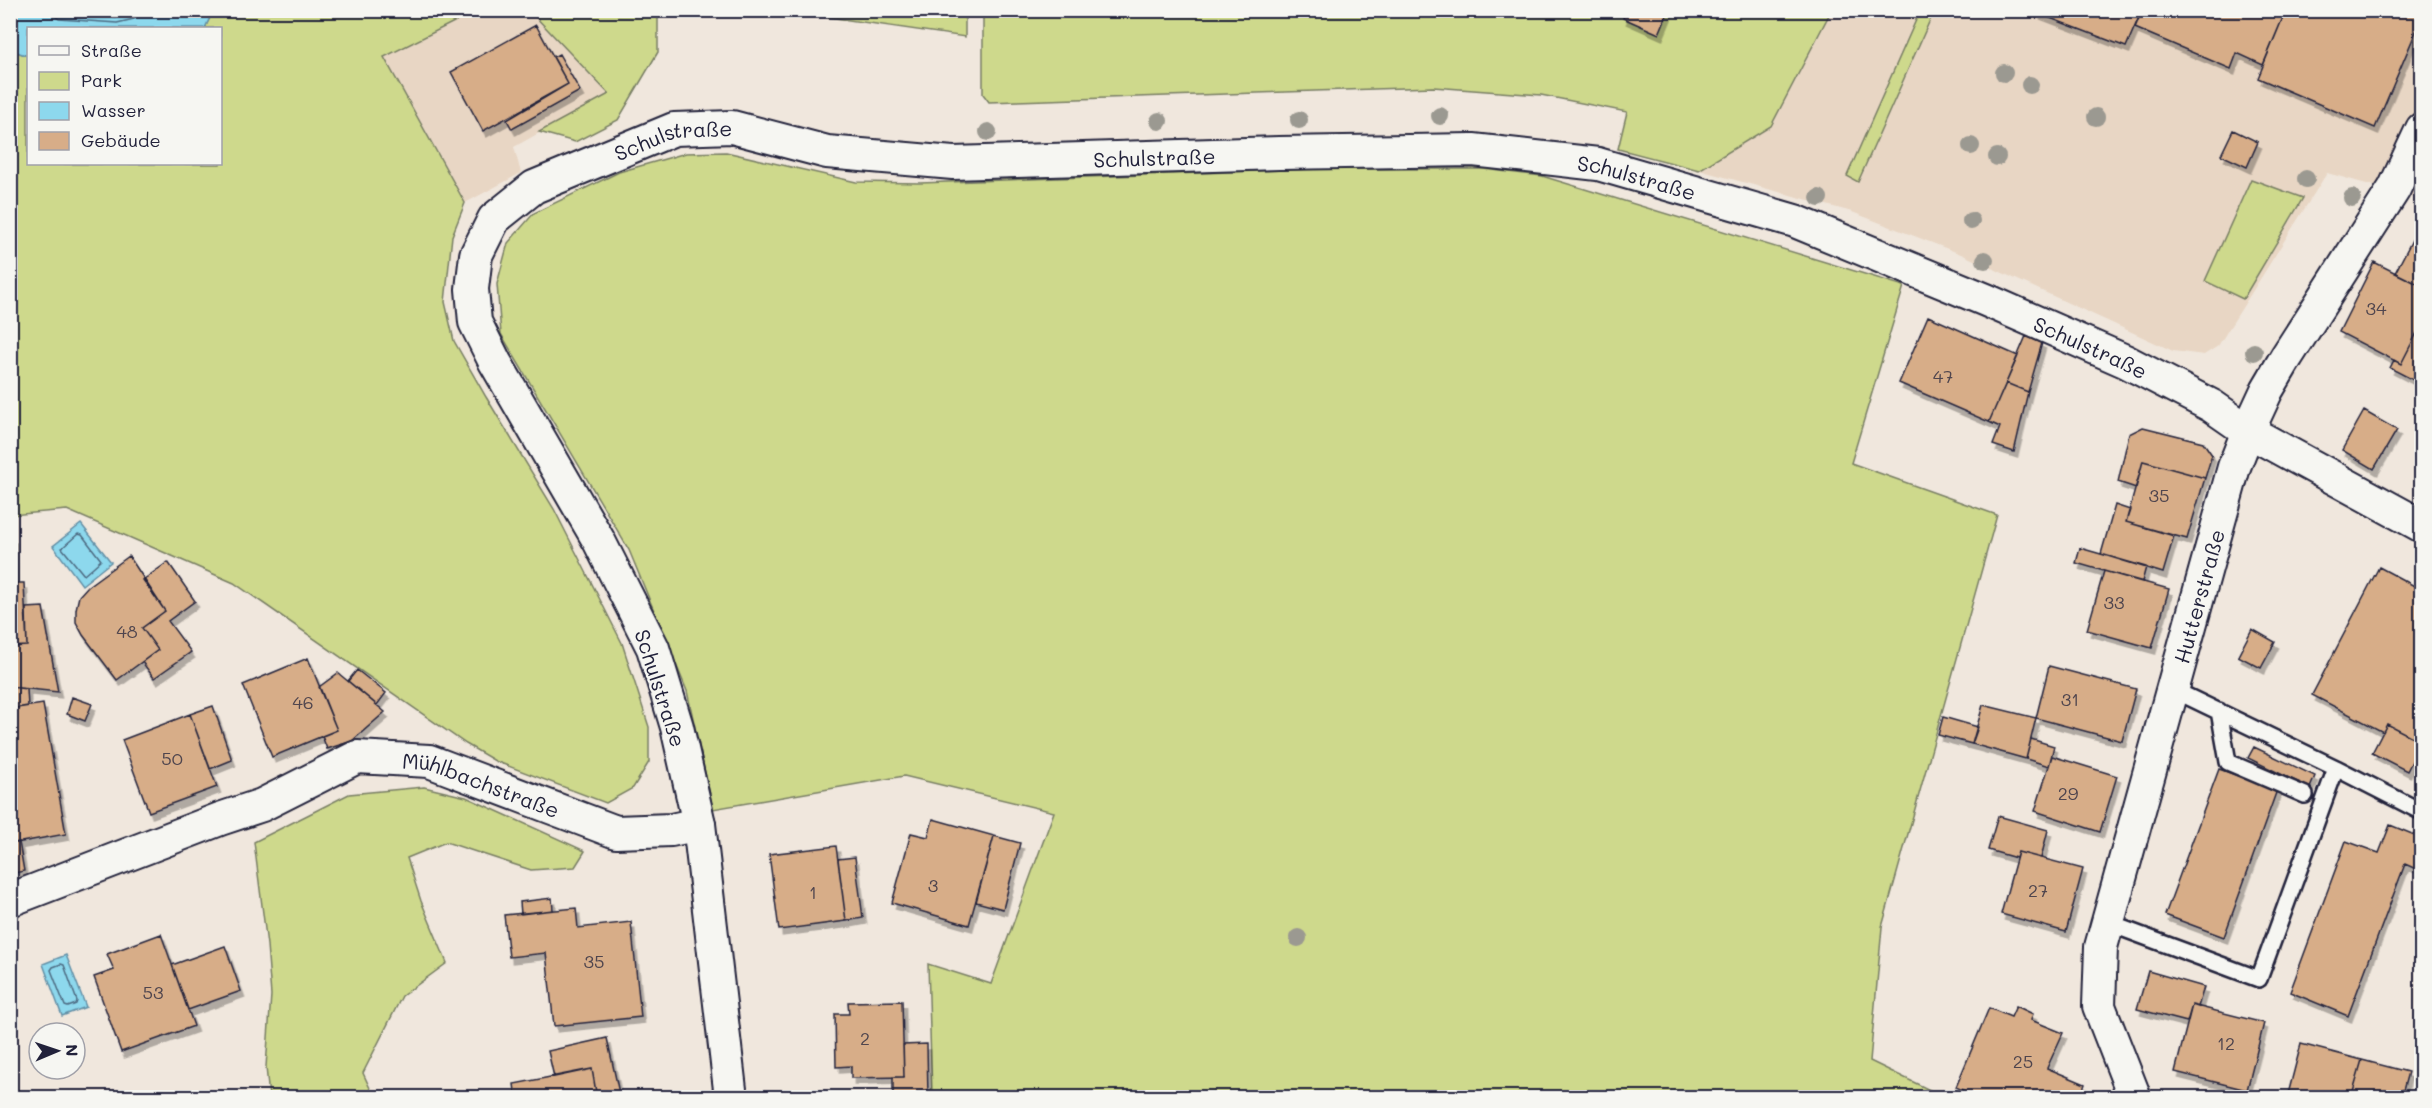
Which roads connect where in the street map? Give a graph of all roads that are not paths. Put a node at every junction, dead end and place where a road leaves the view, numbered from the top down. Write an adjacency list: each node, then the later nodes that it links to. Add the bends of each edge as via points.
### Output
1 (2421, 129): 2 (street, Hutterstraße, via 2394,189 2287,356)
2 (2248, 431): 3 (street, Schulstraße); 4 (street, Hutterstraße, via 2234,467); 9 (street, Schulstraße, via 2212,406 2125,361 1795,221 1598,164 1473,150 953,163 826,152 732,128 674,129 534,187 494,219 476,255 472,289 475,322 485,342 599,541 652,648 677,727)
3 (2421, 526)
4 (2174, 690): 5 (lane); 11 (street, Hutterstraße)
5 (2218, 711): 6 (lane); 7 (lane, via 2228,762)
6 (2336, 768): 8 (lane); 11 (lane, via 2259,979)
7 (2306, 795)
8 (2421, 812)
9 (699, 824): 10 (street, Mühlbachstraße, via 671,830 616,832 429,761 357,757 262,805); 12 (street)
10 (10, 900)
11 (2108, 923): 13 (street, Hutterstraße, via 2101,947 2099,1006)
12 (731, 1098)
13 (2135, 1098)

